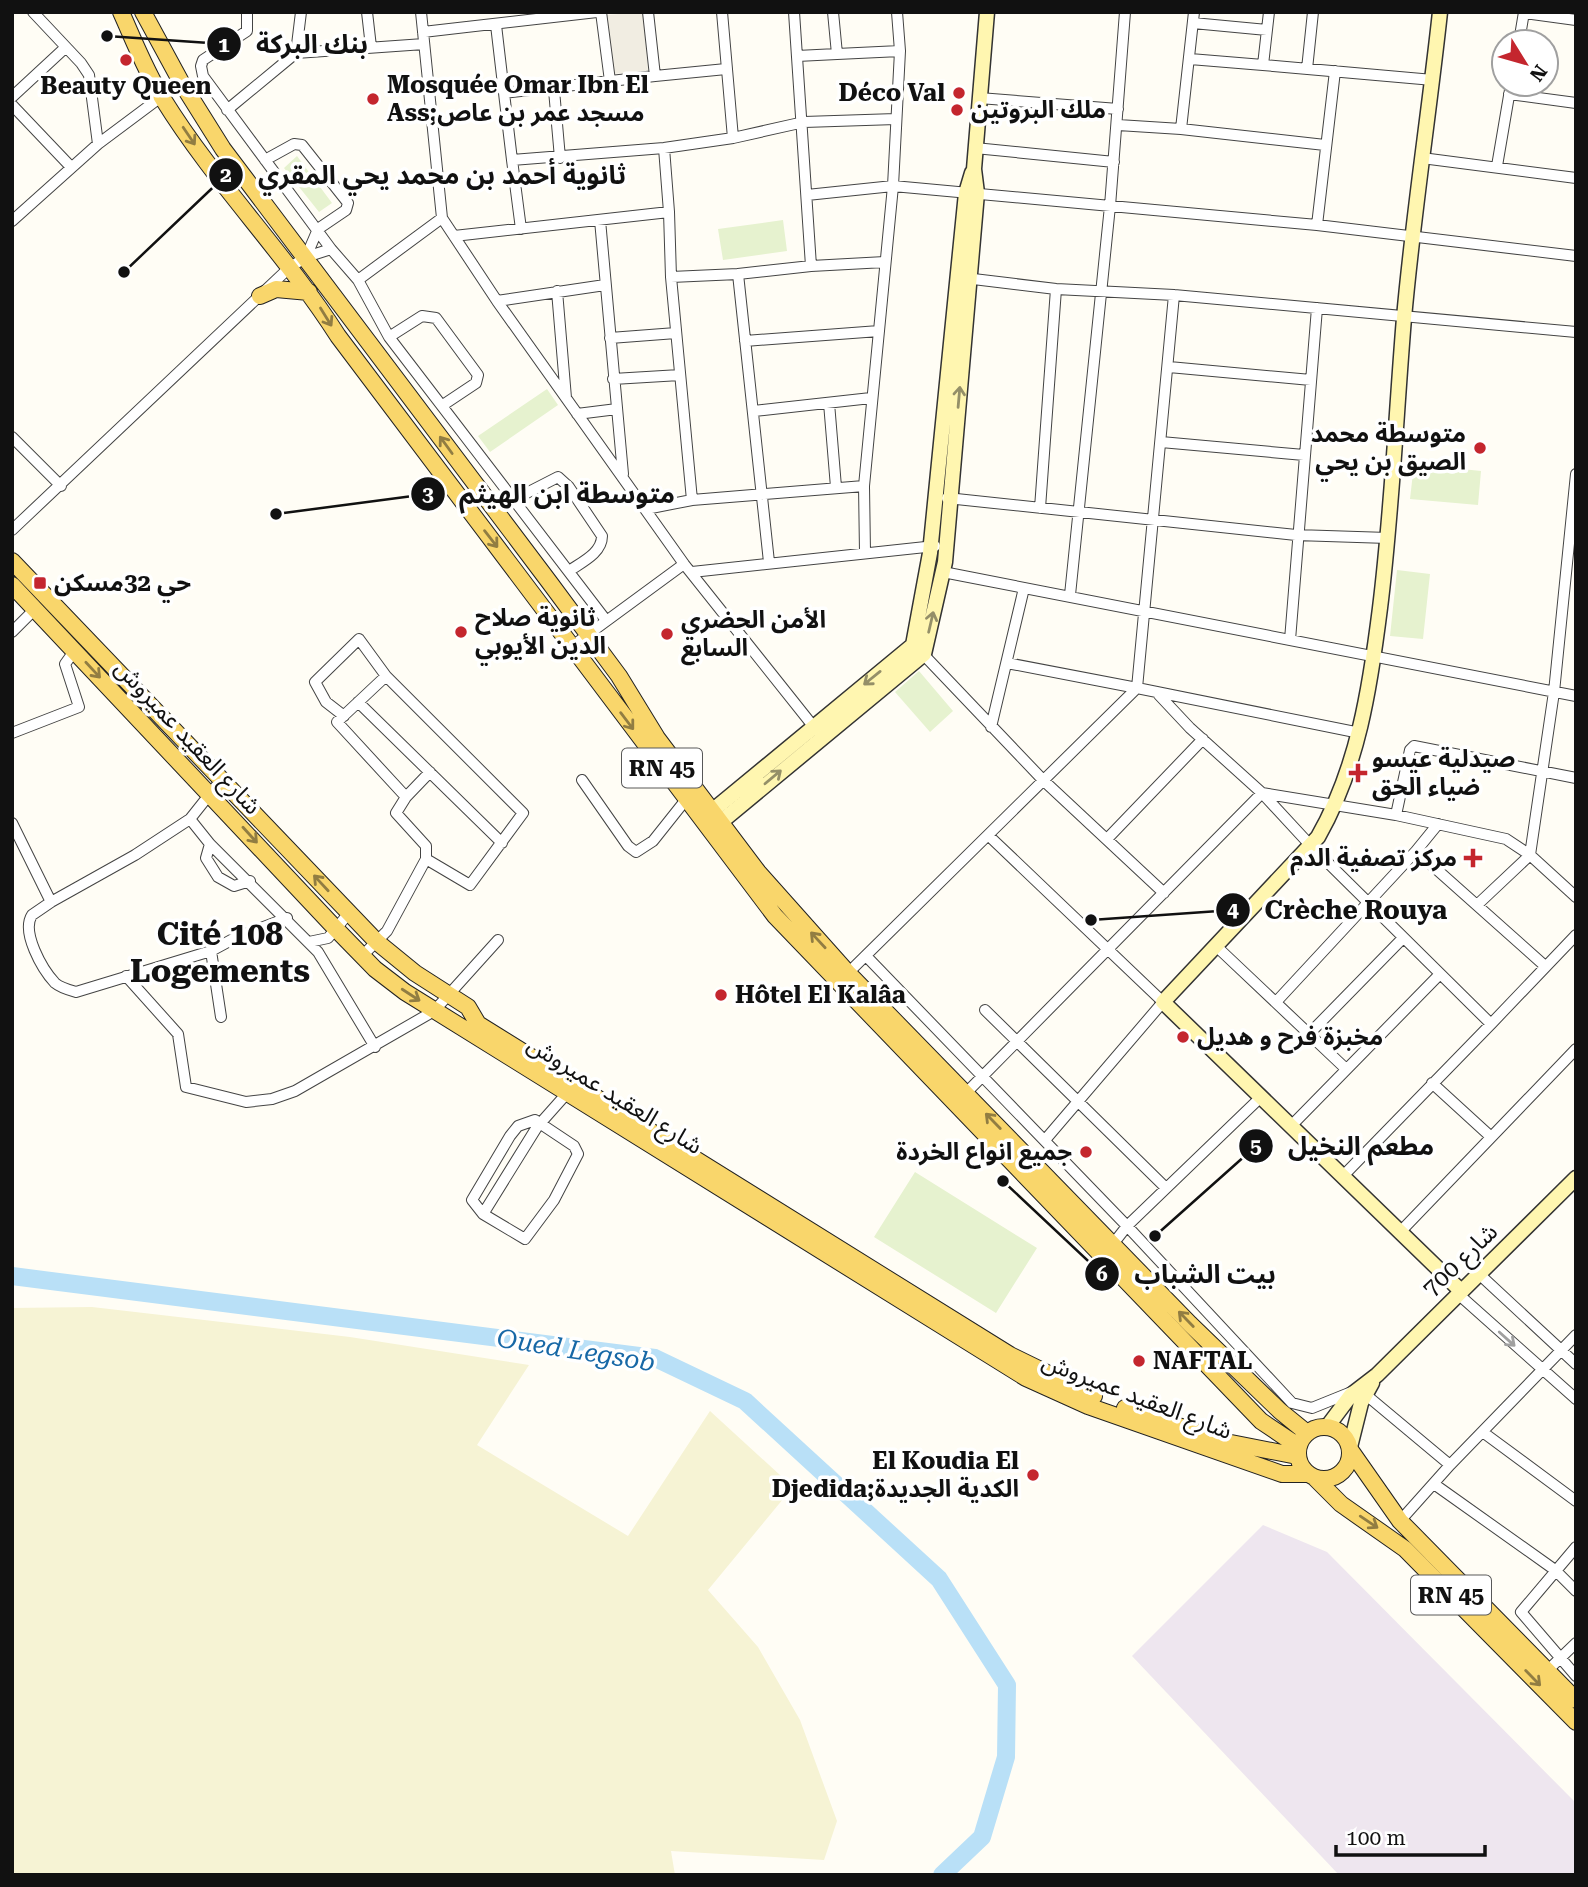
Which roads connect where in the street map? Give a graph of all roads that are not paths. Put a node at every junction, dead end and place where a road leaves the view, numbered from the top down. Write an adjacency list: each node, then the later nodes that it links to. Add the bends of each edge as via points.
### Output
1 (33, 12): 26 (street)
2 (121, 12): 44 (main road, RN 45)
3 (143, 12): 40 (main road, RN 45)
4 (247, 12): 51 (street, via 245,34 201,65 203,76)
5 (301, 12): 29 (street)
6 (367, 12): 27 (street)
7 (421, 12): 24 (street)
8 (599, 12): 22 (street); 39 (street)
9 (648, 12): 37 (street)
10 (722, 12): 34 (street)
11 (794, 12): 31 (street)
12 (833, 12): 30 (street)
13 (897, 12): 28 (street)
14 (986, 12): 45 (main road)
15 (1125, 12): 50 (street)
16 (1269, 12): 23 (street)
17 (1312, 12): 35 (street)
18 (1440, 12): 38 (main road)
19 (1524, 13): 21 (street)
20 (1194, 18): 23 (street); 32 (street)
21 (1576, 20)
22 (496, 25): 24 (street); 42 (street)
23 (1267, 30): 33 (street)
24 (423, 32): 25 (street)
25 (425, 44): 27 (street); 75 (street)
26 (66, 47): 43 (street); 57 (street, via 89,75)
27 (372, 47): 29 (street)
28 (900, 51): 30 (street); 52 (street)
29 (296, 53): 51 (street)
30 (837, 54): 31 (street)
31 (797, 56): 53 (street)
32 (1190, 59): 33 (street); 55 (street)
33 (1263, 65): 35 (street)
34 (726, 69): 37 (street); 56 (street)
35 (1307, 69): 36 (street)
36 (1335, 71): 38 (street); 58 (street)
37 (655, 76): 39 (street)
38 (1433, 80): 62 (main road)
39 (610, 81): 41 (street)
40 (181, 82): 44 (street); 84 (main road, RN 45, via 223,149)
41 (554, 90): 42 (street); 61 (street)
42 (504, 93): 64 (street)
43 (12, 97)
44 (162, 97): 57 (street); 87 (main road, RN 45, one-way to 87)
45 (979, 98): 50 (street); 60 (main road)
46 (1508, 98): 66 (street)
47 (1552, 98): 48 (street)
48 (1576, 103)
49 (12, 104): 67 (street)
50 (1118, 109): 54 (street)
51 (227, 110): 63 (street)
52 (896, 119): 53 (street); 69 (street)
53 (804, 122): 56 (street); 71 (street)
54 (1118, 125): 55 (street); 65 (street)
55 (1181, 129): 58 (street)
56 (733, 138): 59 (street)
57 (98, 144): 67 (street)
58 (1325, 145): 77 (street)
59 (664, 148): 61 (street); 73 (street)
60 (975, 148): 65 (street); 70 (main road)
61 (560, 158): 64 (street)
62 (1422, 158): 66 (street); 80 (main road)
63 (265, 160): 78 (street); 78 (street, via 294,144 302,145 348,203 346,210)
64 (512, 160): 79 (street)
65 (1114, 162): 72 (street)
66 (1497, 166): 68 (street)
67 (71, 167): 74 (street)
68 (1576, 178)
69 (893, 186): 70 (street); 71 (street); 85 (street)
70 (971, 193): 72 (street); 90 (main road)
71 (807, 195): 86 (street)
72 (1110, 206): 77 (street); 95 (street)
73 (669, 212): 76 (street); 89 (street)
74 (14, 216)
75 (442, 218): 81 (street); 91 (street)
76 (600, 220): 79 (street); 92 (street)
77 (1317, 225): 80 (street)
78 (318, 229): 82 (street); 84 (street)
79 (521, 229): 81 (street)
80 (1412, 235): 83 (street); 101 (main road)
81 (454, 236): 99 (street)
82 (331, 249): 84 (street); 91 (street)
83 (1576, 256)
84 (306, 257): 87 (street); 150 (main road, RN 45, one-way to 84)
85 (885, 262): 86 (street); 102 (street)
86 (811, 266): 88 (street)
87 (289, 268): 96 (main road, RN 45); 98 (street)
88 (738, 274): 89 (street); 107 (street)
89 (671, 277): 104 (street)
90 (963, 278): 93 (street); 129 (main road); 132 (main road, one-way to 90)
91 (358, 279): 105 (street)
92 (605, 285): 94 (street); 106 (street)
93 (1056, 289): 95 (street); 133 (street)
94 (557, 291): 99 (street); 113 (street)
95 (1101, 291): 97 (street); 135 (street)
96 (309, 292): 98 (main road, via 276,289); 153 (main road, RN 45, one-way to 153)
97 (1174, 295): 100 (street); 108 (street)
98 (260, 296): 124 (street)
99 (497, 301): 113 (street)
100 (1317, 308): 101 (street); 111 (street)
101 (1404, 318): 103 (street); 139 (main road)
102 (878, 331): 107 (street); 112 (street)
103 (1576, 332)
104 (676, 333): 106 (street); 109 (street)
105 (389, 337): 115 (street); 115 (street, via 422,316 436,318 478,375 476,383)
106 (610, 338): 110 (street)
107 (746, 341): 117 (street)
108 (1168, 367): 111 (street); 120 (street)
109 (680, 375): 110 (street); 131 (street)
110 (613, 379): 116 (street)
111 (1311, 380): 121 (street)
112 (871, 397): 114 (street); 125 (street)
113 (566, 400): 118 (street)
114 (829, 403): 117 (street); 126 (street)
115 (443, 405): 130 (street)
116 (617, 409): 118 (street); 123 (street)
117 (754, 411): 128 (street)
118 (577, 414): 123 (street)
119 (12, 437): 124 (street)
120 (1161, 442): 121 (street); 136 (street)
121 (1304, 455): 138 (street)
122 (1576, 474): 127 (street)
123 (623, 475): 134 (street)
124 (61, 486): 137 (street)
125 (864, 486): 126 (street); 142 (street)
126 (836, 487): 128 (street)
127 (1575, 492): 146 (street)
128 (764, 494): 131 (street); 144 (street)
129 (936, 498): 132 (street); 140 (main road)
130 (515, 499): 147 (street); 147 (street, via 558,477 569,487 602,541 600,549)
131 (692, 499): 134 (street)
132 (951, 499): 133 (street); 141 (main road)
133 (1040, 508): 135 (street)
134 (646, 509): 145 (street)
135 (1077, 512): 136 (street); 154 (street)
136 (1154, 520): 138 (street); 156 (street)
137 (12, 530)
138 (1296, 535): 139 (street); 160 (street)
139 (1388, 538): 164 (main road)
140 (930, 546): 141 (street); 142 (street); 163 (main road)
141 (947, 546): 149 (main road)
142 (865, 552): 144 (street)
143 (12, 561): 178 (main road, شارع العقيد عميروش)
144 (769, 562): 148 (street)
145 (684, 564): 148 (street); 157 (street)
146 (1571, 567): 168 (street)
147 (569, 571): 157 (street)
148 (692, 572): 174 (street)
149 (943, 572): 152 (street); 163 (main road, one-way to 149)
150 (551, 583): 153 (main road); 159 (main road, RN 45)
151 (12, 585): 155 (main road, شارع العقيد عميروش)
152 (1024, 588): 154 (street); 165 (street)
153 (534, 595): 161 (main road, RN 45)
154 (1070, 595): 156 (street)
155 (35, 609): 158 (street); 162 (main road, شارع العقيد عميروش)
156 (1144, 610): 160 (street); 167 (street)
157 (606, 619): 159 (street)
158 (12, 632)
159 (589, 635): 161 (street); 188 (main road, RN 45)
160 (1290, 639): 164 (street)
161 (571, 647): 188 (main road, RN 45, one-way to 188)
162 (75, 650): 175 (street, via 65,664 79,707); 179 (main road, شارع العقيد عميروش, one-way to 179)
163 (918, 650): 173 (street); 174 (main road)
164 (1374, 656): 168 (street); 176 (main road)
165 (1007, 663): 167 (street); 173 (street)
166 (386, 676): 171 (street); 172 (street, via 359,639 315,682 326,702); 198 (street, via 523,813)
167 (1137, 688): 169 (street); 185 (street)
168 (1554, 692): 170 (street); 181 (street)
169 (1159, 695): 176 (street); 177 (street)
170 (1576, 696)
171 (358, 702): 172 (street); 180 (street)
172 (344, 716): 189 (street, via 337,722)
173 (991, 727): 185 (street)
174 (817, 732): 192 (main road)
175 (12, 733)
176 (1360, 733): 190 (main road)
177 (1203, 739): 187 (street); 197 (street)
178 (188, 741): 179 (main road); 183 (main road, شارع العقيد عميروش)
179 (174, 755): 186 (main road, شارع العقيد عميروش)
180 (430, 772): 189 (street); 198 (street)
181 (1542, 772): 182 (street); 191 (street, via 1411,746); 202 (street)
182 (1576, 778)
183 (220, 779): 186 (street); 210 (main road, شارع العقيد عميروش, one-way to 183)
184 (582, 780): 188 (street, via 636,852 653,841)
185 (1043, 780): 196 (street); 197 (street)
186 (208, 791): 193 (street); 212 (main road, شارع العقيد عميروش, one-way to 212)
187 (1262, 793): 190 (street); 200 (street); 205 (street)
188 (691, 794): 192 (main road, RN 45); 227 (main road, RN 45, via 775,916)
189 (406, 797): 203 (street, via 396,813 426,846)
190 (1336, 807): 191 (street); 200 (main road)
191 (1396, 816): 195 (street)
192 (717, 817): 227 (main road, RN 45, one-way to 192)
193 (190, 819): 199 (street); 207 (street)
194 (12, 823): 207 (street)
195 (1438, 824): 201 (street); 202 (street, via 1506,839)
196 (989, 836): 219 (street); 222 (street)
197 (1107, 839): 205 (street)
198 (502, 843): 203 (street, via 470,884)
199 (210, 844): 204 (street); 204 (street, via 206,858 218,877 234,886)
200 (1311, 846): 208 (street); 218 (main road)
201 (1416, 851): 208 (street); 209 (street)
202 (1530, 855): 206 (street); 209 (street)
203 (426, 859): 217 (street)
204 (250, 881): 211 (street)
205 (1164, 893): 219 (street)
206 (1576, 897)
207 (51, 902): 226 (street, via 32,915 28,930 55,983 76,992)
208 (1367, 903): 214 (street); 230 (street)
209 (1477, 905): 224 (street)
210 (349, 913): 212 (street); 217 (main road, شارع العقيد عميروش)
211 (287, 918): 216 (street); 220 (street)
212 (332, 934): 216 (street); 221 (main road, شارع العقيد عميروش); 223 (street)
213 (1576, 935): 224 (street)
214 (1403, 938): 225 (street); 235 (street)
215 (498, 940): 228 (street)
216 (309, 942): 223 (street)
217 (377, 942): 221 (street); 228 (main road, شارع العقيد عميروش)
218 (1216, 946): 229 (main road); 230 (street)
219 (1110, 950): 229 (street); 236 (street)
220 (211, 951): 226 (street); 233 (street)
221 (362, 956): 232 (main road, شارع العقيد عميروش, one-way to 232)
222 (866, 957): 227 (street); 240 (street)
223 (324, 961): 237 (street)
224 (1545, 967): 234 (street)
225 (1440, 974): 234 (street); 239 (street)
226 (126, 976): 237 (street, via 178,1034 189,1089 246,1102 272,1100)
227 (842, 978): 244 (main road, RN 45)
228 (449, 995): 232 (street); 242 (main road, شارع العقيد عميروش, via 468,1007 478,1024)
229 (1163, 1002): 243 (main road); 245 (street)
230 (1276, 1002): 235 (street)
231 (985, 1010): 236 (street)
232 (434, 1011): 237 (street); 242 (main road, شارع العقيد عميروش)
233 (221, 1017)
234 (1492, 1024): 241 (street)
235 (1309, 1034): 239 (street)
236 (1018, 1041): 240 (street); 245 (street)
237 (375, 1047)
238 (1576, 1049): 248 (street)
239 (1345, 1068): 247 (street)
240 (982, 1076): 244 (street); 249 (street)
241 (1432, 1083): 248 (street); 250 (street)
242 (572, 1088): 246 (street); 253 (main road, شارع العقيد عميروش)
243 (1262, 1097): 247 (main road); 252 (street)
244 (961, 1098): 257 (main road, RN 45, one-way to 244); 266 (main road, RN 45)
245 (1077, 1102): 249 (street); 252 (street)
246 (541, 1122): 254 (street); 254 (street, via 526,1122 510,1136 473,1196 473,1204); 254 (street, via 578,1154 554,1200 525,1239)
247 (1291, 1126): 250 (main road)
248 (1490, 1136): 256 (street)
249 (1045, 1140): 255 (street)
250 (1343, 1176): 256 (main road)
251 (1576, 1178): 258 (main road, شارع 700)
252 (1166, 1188): 255 (street)
253 (738, 1192): 270 (main road, شارع العقيد عميروش, via 1051,1377); 273 (main road, شارع العقيد عميروش, via 1026,1378 1088,1406)
254 (483, 1214)
255 (1127, 1226): 257 (street); 264 (street, via 1292,1404 1312,1408)
256 (1402, 1230): 259 (main road)
257 (1113, 1244): 269 (main road, RN 45, one-way to 257, via 1266,1398)
258 (1478, 1273): 259 (main road, شارع 700); 261 (street)
259 (1458, 1291): 263 (street, one-way to 263); 264 (main road, شارع 700)
260 (1576, 1335): 261 (street)
261 (1560, 1352): 262 (street); 263 (street)
262 (1576, 1364)
263 (1542, 1371): 265 (street); 268 (street)
264 (1362, 1392): 267 (main road, via 1341,1406); 271 (main road); 272 (street)
265 (1576, 1399)
266 (1261, 1420): 269 (main road, RN 45); 270 (main road, via 1260,1434)
267 (1327, 1427): 269 (main road); 271 (main road, via 1340,1432)
268 (1484, 1433): 272 (street); 276 (street)
269 (1301, 1445): 270 (main road, شارع العقيد عميروش); 274 (main road)
270 (1246, 1448)
271 (1350, 1449): 274 (main road, via 1341,1474); 278 (main road, RN 45)
272 (1450, 1465): 275 (street)
273 (1282, 1474): 274 (main road, شارع العقيد عميروش); 277 (main road)
274 (1312, 1477): 277 (main road, RN 45)
275 (1434, 1484): 278 (street); 280 (street)
276 (1576, 1501)
277 (1341, 1504): 286 (main road, RN 45, one-way to 286, via 1405,1549)
278 (1400, 1521): 283 (main road, RN 45)
279 (1576, 1546): 280 (street)
280 (1555, 1570): 281 (street); 283 (street, via 1521,1612)
281 (1576, 1591)
282 (1576, 1643): 283 (street)
283 (1553, 1664): 284 (street); 285 (main road, RN 45)
284 (1576, 1676)
285 (1576, 1700)
286 (1576, 1722)

